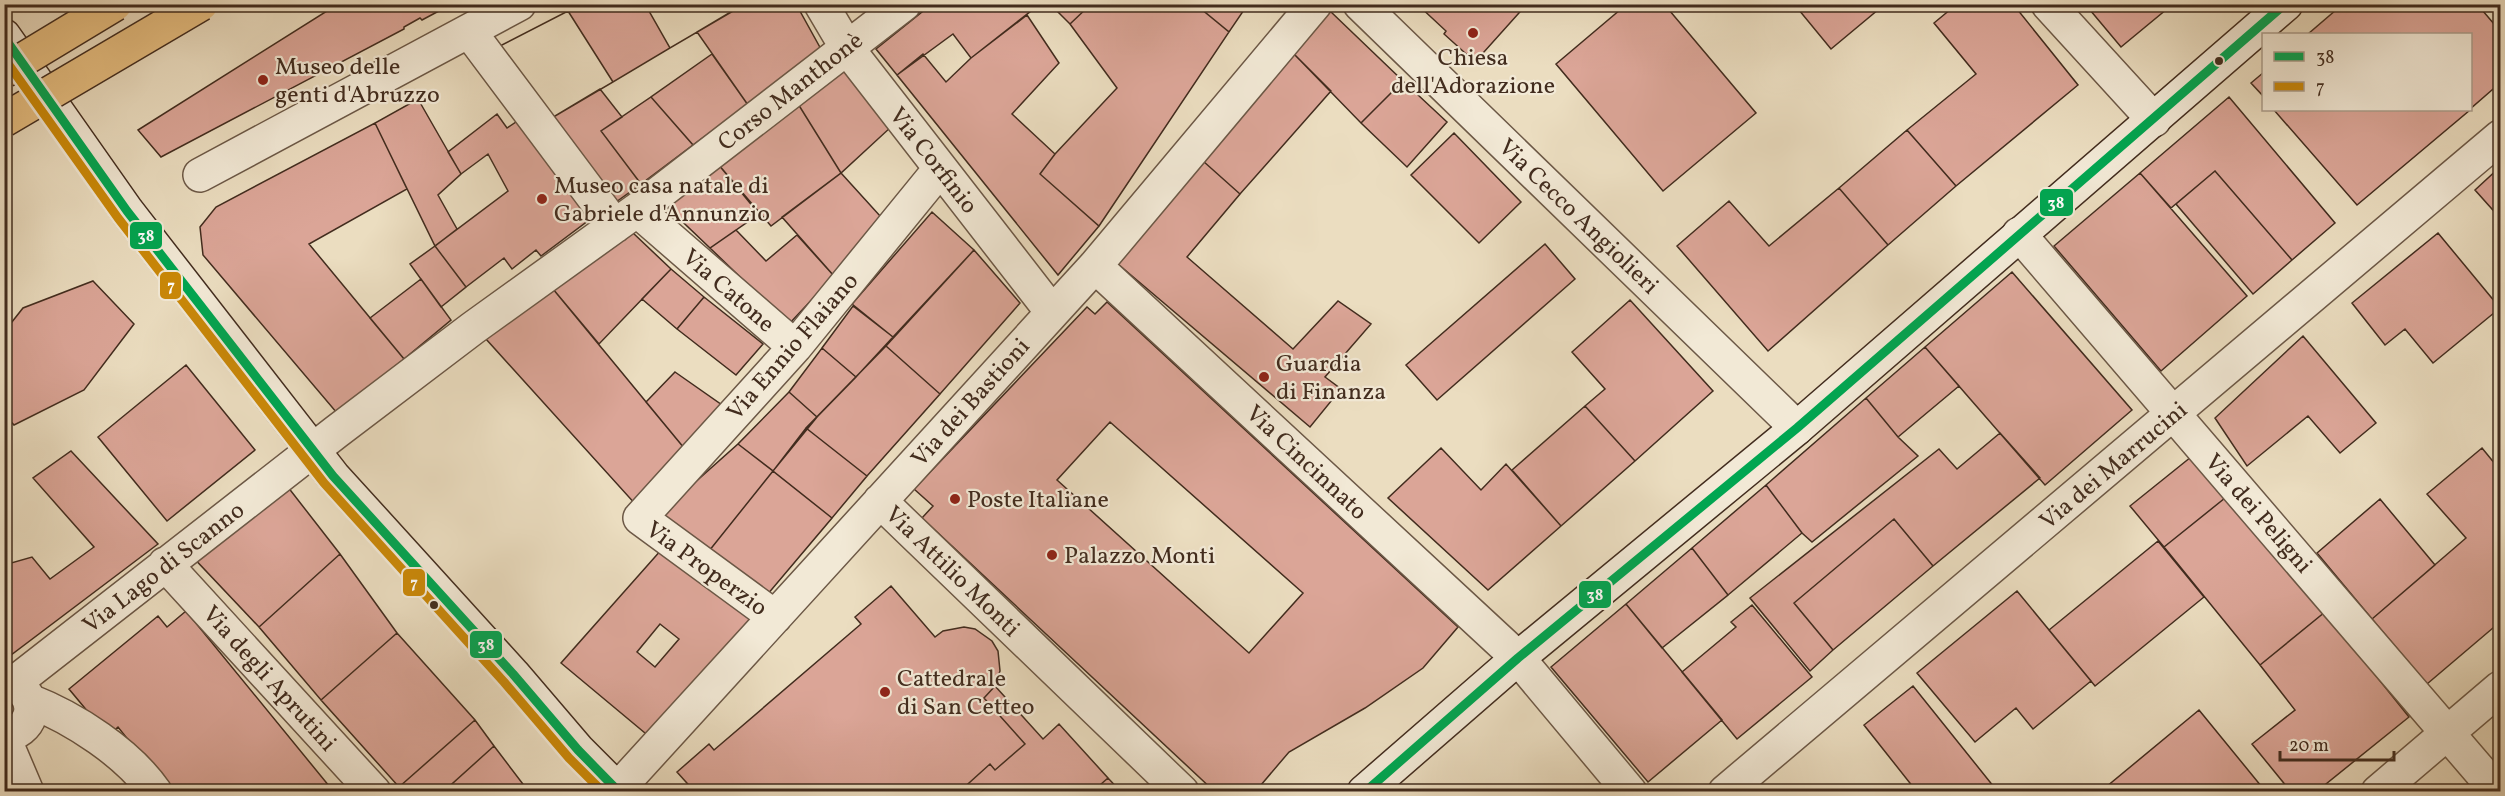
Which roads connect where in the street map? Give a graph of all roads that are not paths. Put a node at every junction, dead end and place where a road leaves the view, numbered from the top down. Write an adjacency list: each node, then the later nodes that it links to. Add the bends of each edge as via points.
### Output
1 (115, 4): 13 (highway, bridge)
2 (201, 4): 14 (highway, bridge)
3 (519, 4): 10 (street)
4 (821, 4): 12 (street, Via Corfinio)
5 (903, 4): 12 (street, Corso Manthonè)
6 (1315, 4): 21 (street, Via dei Bastioni)
7 (1360, 4): 26 (street, Via Cecco Angiolieri)
8 (2048, 4): 15 (street)
9 (2286, 4): 15 (street)
10 (470, 31): 18 (street); 19 (street, Via Catone)
11 (4, 36): 27 (street, bridge, via 127,211)
12 (847, 48): 17 (street, Via Corfinio); 19 (street, Corso Manthonè)
13 (4, 71)
14 (4, 120)
15 (2154, 120): 20 (street)
16 (2500, 137): 25 (street, Via dei Marrucini)
17 (940, 169): 22 (street, Via Corfinio); 24 (street, Via Ennio Flaiano)
18 (200, 175)
19 (626, 218): 23 (street, Corso Manthonè); 24 (street, Via Catone)
20 (2019, 234): 25 (street, Via dei Peligni); 26 (street)
21 (1095, 266): 22 (street, Via dei Bastioni); 32 (street, Via Cincinnato)
22 (1052, 312): 28 (street, Via dei Bastioni)
23 (474, 327): 27 (street, Via Lago di Scanno)
24 (795, 347): 29 (street, Via Ennio Flaiano)
25 (2174, 414): 35 (street, Via dei Peligni); 44 (street, Via dei Marrucini)
26 (1797, 428): 32 (street)
27 (314, 450): 30 (street, Via Lago di Scanno); 37 (street, via 333,476)
28 (880, 501): 31 (street, Via dei Bastioni); 41 (street, Via Attilio Monti)
29 (640, 518): 31 (street, Via Properzio)
30 (165, 564): 34 (street, Via Lago di Scanno); 40 (street, Via degli Aprutini)
31 (775, 617): 37 (street, Via dei Bastioni)
32 (1518, 658): 42 (street); 43 (street, Via Cincinnato)
33 (2500, 688): 35 (street)
34 (16, 690): 36 (street, via 30,718 26,725); 39 (street, via 97,737 147,779)
35 (2447, 732): 45 (street); 46 (street, Via dei Peligni)
36 (4, 737): 38 (street)
37 (617, 791)
38 (27, 792)
39 (156, 792)
40 (374, 792)
41 (1182, 792)
42 (1364, 792)
43 (1630, 792)
44 (1725, 792)
45 (2378, 792)
46 (2498, 792)

